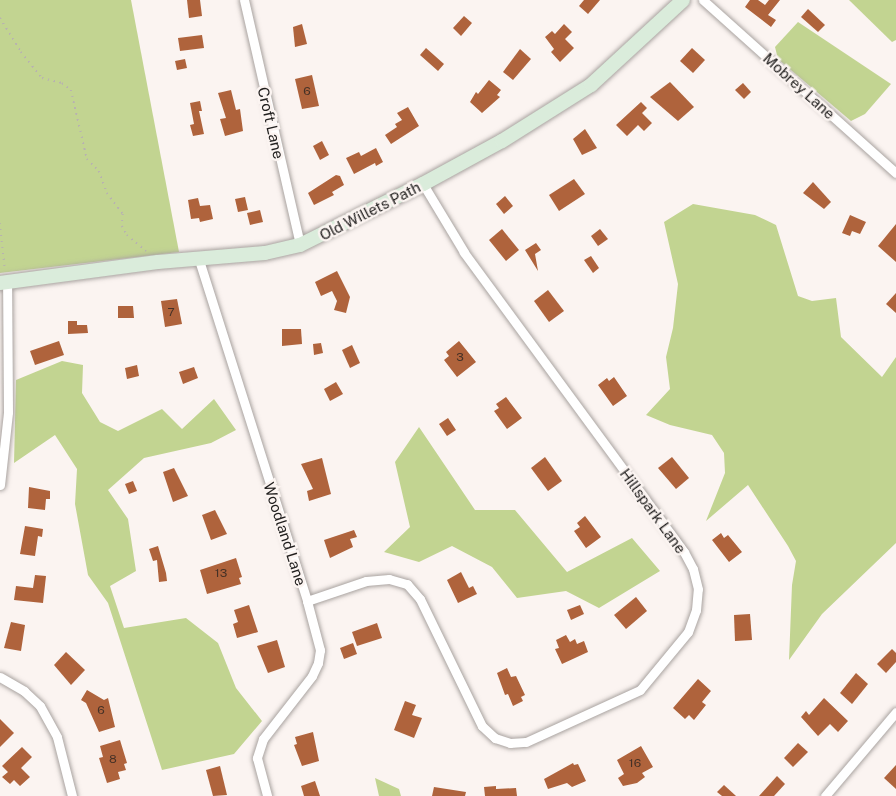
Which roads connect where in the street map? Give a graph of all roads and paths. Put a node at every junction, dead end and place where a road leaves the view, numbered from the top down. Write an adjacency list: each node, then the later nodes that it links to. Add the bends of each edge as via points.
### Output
1 (244, 0): 8 (street, Croft Lane)
2 (683, 0): 6 (main road, Old Willets Path, via 591,86)
3 (703, 0): 5 (street, Mobrey Lane)
4 (0, 18): 10 (path, via 42,78 62,83 71,90 87,159 99,171 107,193 123,214 122,226 140,247)
5 (896, 173)
6 (423, 184): 8 (main road, Old Willets Path); 13 (street, Hillspark Lane, via 464,252 684,552 698,589 696,610 688,632 640,690 526,742 510,743 495,738 482,726 420,599 407,584 389,579 366,582)
7 (0, 223): 11 (path)
8 (300, 245): 9 (main road, Old Willets Path)
9 (199, 260): 10 (main road, Old Willets Path); 13 (street, Woodland Lane)
10 (161, 261): 11 (main road, Old Willets Path)
11 (3, 282): 12 (street, via 8,412)
12 (0, 485)
13 (307, 602): 19 (street, Woodland Lane, via 320,650 318,663 263,739 257,758)
14 (0, 677): 18 (street, via 40,706 57,737)
15 (896, 712): 16 (street)
16 (888, 722): 17 (street); 20 (street)
17 (896, 729)
18 (72, 796)
19 (267, 796)
20 (825, 796)

